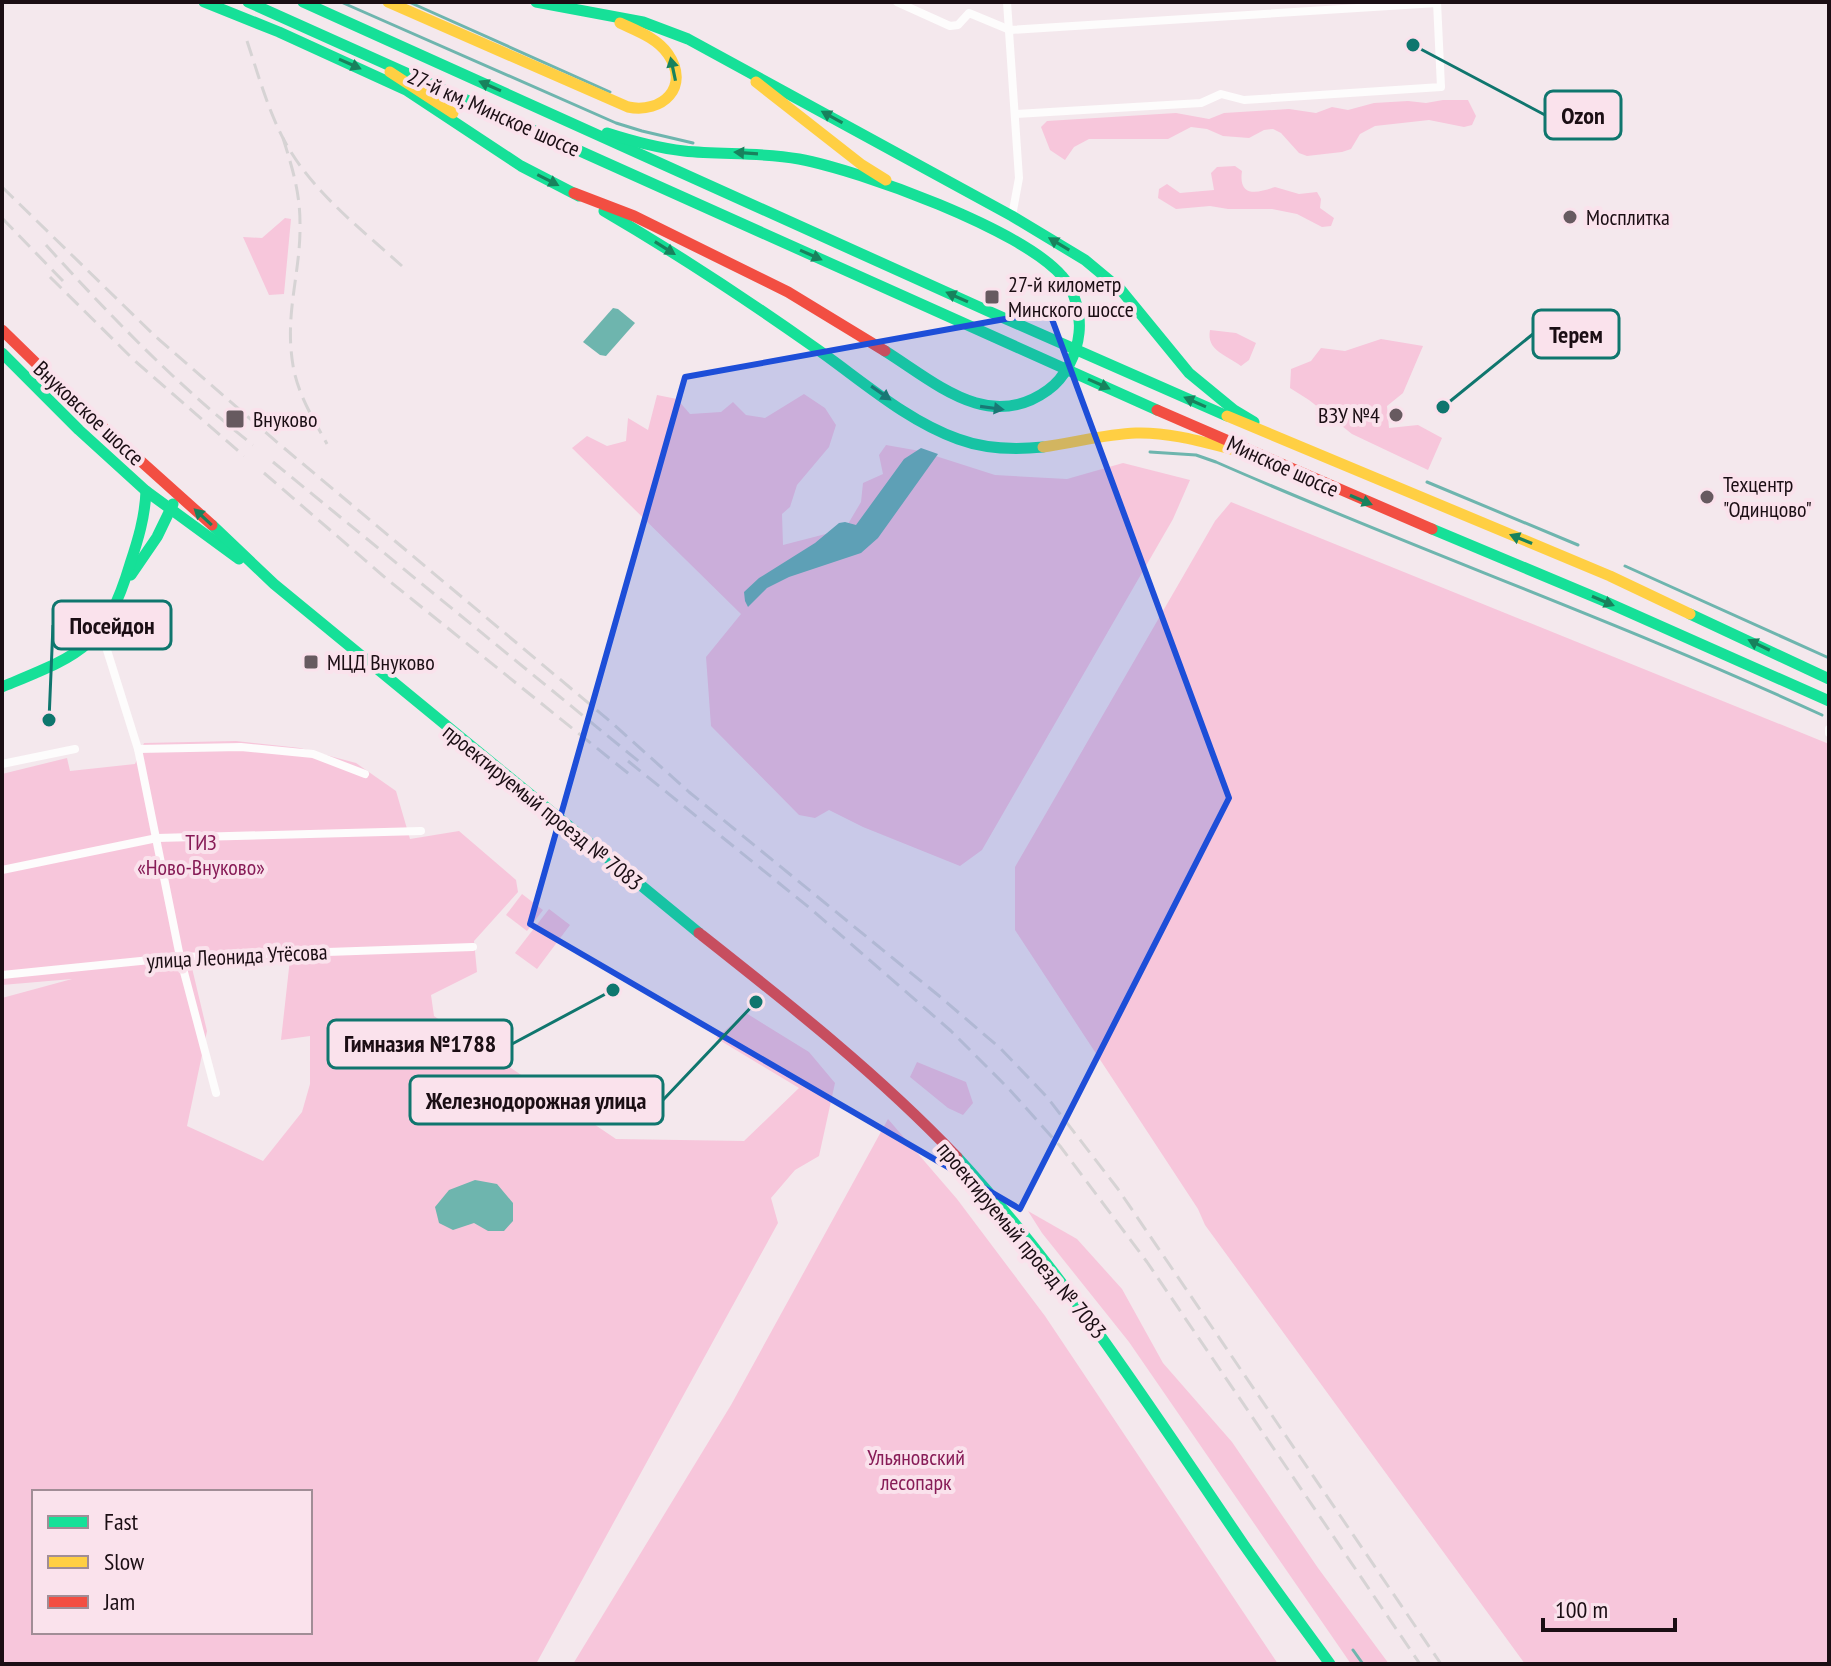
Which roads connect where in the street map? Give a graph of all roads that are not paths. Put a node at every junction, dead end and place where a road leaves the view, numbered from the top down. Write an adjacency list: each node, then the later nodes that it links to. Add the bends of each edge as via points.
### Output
1 (204, 2): 16 (main road, one-way to 16, via 406,90)
2 (248, 2): 12 (main road, 27-й км, Минское шоссе)
3 (303, 2): 15 (main road, 27-й км, Минское шоссе, one-way to 3)
4 (388, 2): 10 (main road, one-way to 10, via 628,107 650,112 660,107 674,89 670,56 645,34)
5 (536, 2): 10 (main road)
6 (897, 2): 11 (street, via 950,26 969,13)
7 (1007, 2): 11 (street)
8 (1014, 2): 11 (street)
9 (1437, 2): 11 (street); 14 (street, via 1441,87 1244,100 1221,94 1201,103)
10 (598, 12): 13 (main road, via 643,22)
11 (1010, 30): 14 (street)
12 (348, 47): 16 (main road, via 419,89); 21 (main road, 27-й км, Минское шоссе)
13 (717, 54): 17 (main road); 20 (main road, one-way to 13)
14 (1016, 114): 20 (street, via 1019,178)
15 (561, 118): 17 (main road, one-way to 15, via 798,159 652,146); 19 (main road, 27-й км, Минское шоссе)
16 (507, 157): 18 (main road, one-way to 18)
17 (903, 191): 18 (main road, one-way to 17, via 634,216 788,292 971,404 1003,411 1031,402 1068,369 1079,338 1072,290 1053,264 991,229)
18 (574, 193): 25 (main road, one-way to 25, via 957,440 1020,450 1155,434)
19 (747, 203): 24 (main road, Минское шоссе, one-way to 19)
20 (1012, 216): 24 (main road, one-way to 20, via 1234,410 1189,373 1103,274)
21 (740, 223): 25 (main road, Минское шоссе, one-way to 25)
22 (2, 330): 27 (main road, Внуковское шоссе)
23 (2, 353): 26 (main road, Внуковское шоссе)
24 (1292, 444): 34 (main road, Минское шоссе, one-way to 24, via 1598,571)
25 (1263, 458): 36 (main road, Минское шоссе, one-way to 36)
26 (146, 491): 28 (main road, Внуковское шоссе); 30 (main road, Внуковское шоссе)
27 (177, 494): 28 (main road); 29 (main road, Внуковское шоссе); 31 (main road, проектируемый проезд № 7083, one-way to 27)
28 (161, 501): 29 (main road, Внуковское шоссе); 30 (main road)
29 (171, 509): 31 (main road, проектируемый проезд № 7083); 32 (main road, Внуковское шоссе)
30 (146, 513): 32 (main road, Внуковское шоссе)
31 (268, 580): 48 (main road, проектируемый проезд № 7083, via 811,1021 914,1112 989,1192 1091,1319)
32 (124, 586): 33 (main road, Внуковское шоссе)
33 (101, 631): 35 (main road, Внуковское шоссе, via 63,660); 38 (street)
34 (1829, 679)
35 (2, 687)
36 (1829, 701)
37 (75, 749): 39 (street)
38 (138, 749): 40 (street, via 241,747 313,754); 42 (street)
39 (2, 764)
40 (365, 774)
41 (421, 831): 42 (street)
42 (157, 838): 43 (street); 45 (street)
43 (2, 870)
44 (473, 947): 45 (street, улица Леонида Утёсова)
45 (180, 957): 46 (street, улица Леонида Утёсова); 47 (street)
46 (2, 975)
47 (216, 1093)
48 (1330, 1664)

